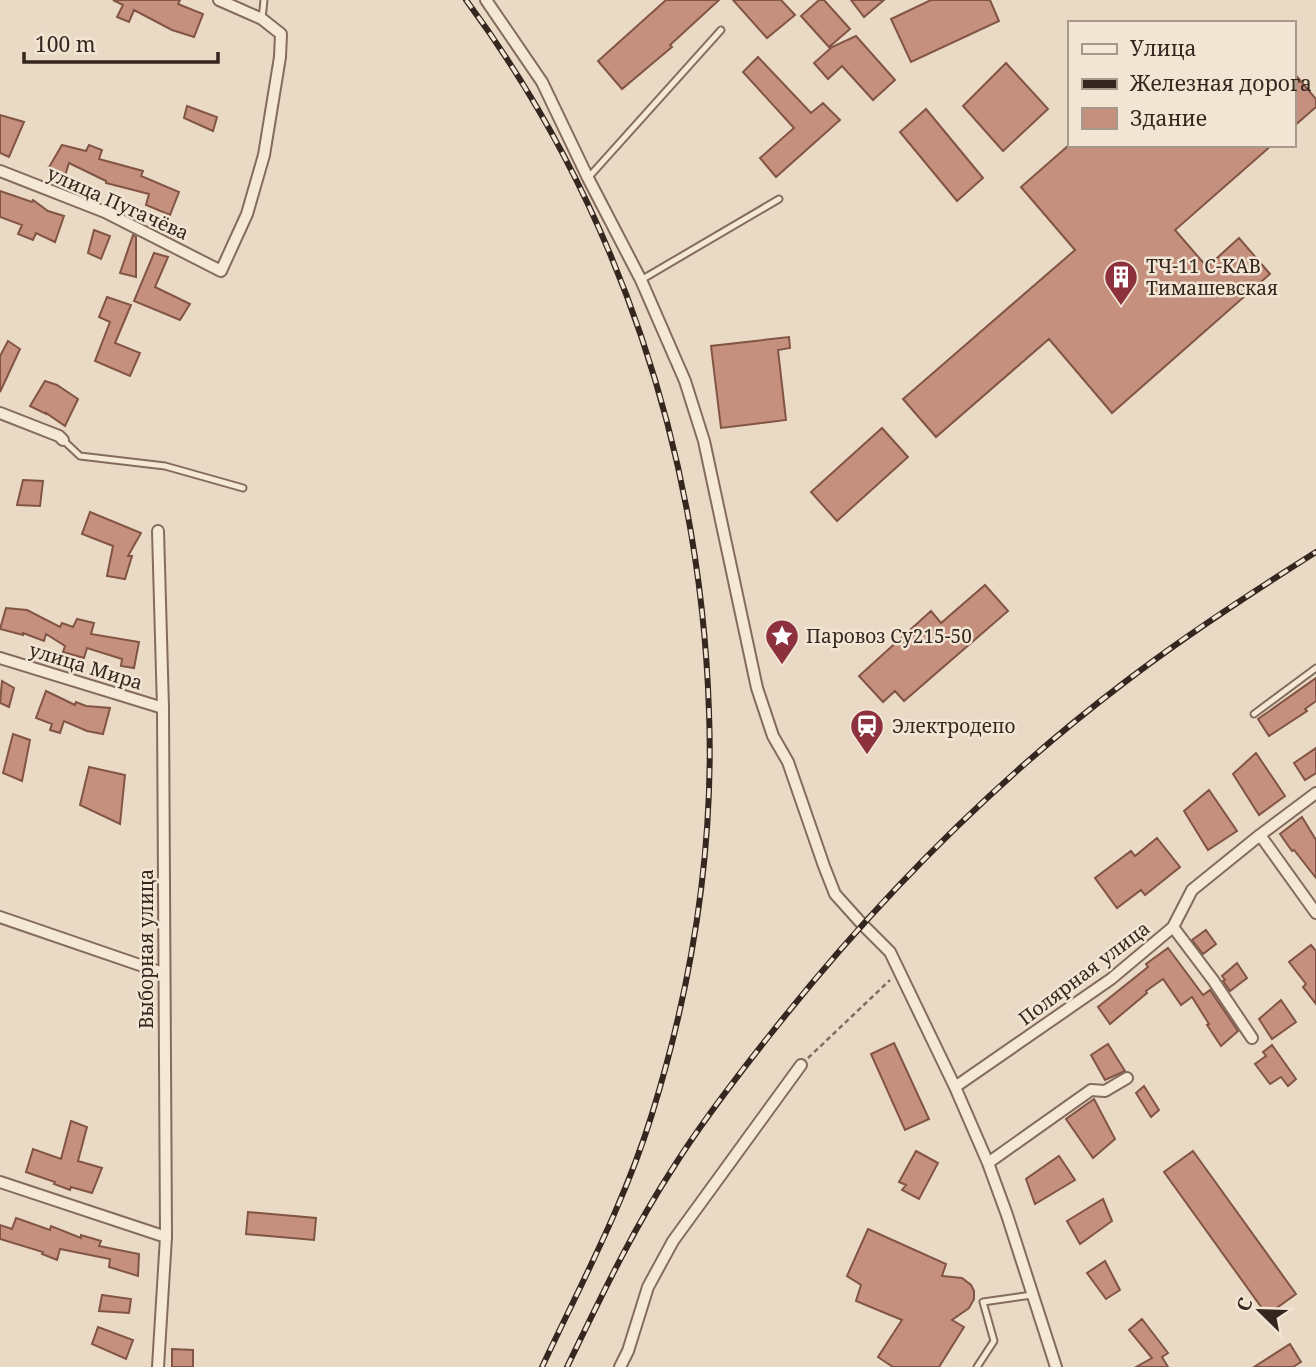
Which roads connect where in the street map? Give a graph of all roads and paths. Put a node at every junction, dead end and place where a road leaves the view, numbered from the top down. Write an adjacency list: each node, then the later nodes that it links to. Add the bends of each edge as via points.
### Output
1 (219, 0): 4 (street)
2 (264, 0): 4 (lane)
3 (486, 0): 7 (street, via 542,82)
4 (262, 19): 6 (street, улица Пугачёва, via 281,34 280,57 264,155 247,214 221,271 105,212)
5 (721, 30): 7 (lane)
6 (0, 171)
7 (588, 178): 9 (street)
8 (779, 199): 9 (lane)
9 (641, 280): 23 (street, via 685,382 704,441 755,677 773,736 788,762 835,894 890,952)
10 (0, 413): 11 (street)
11 (63, 440): 12 (lane, via 80,456 165,466)
12 (243, 488)
13 (158, 531): 16 (street, Выборная улица)
14 (0, 659): 16 (street, улица Мира)
15 (1316, 668): 17 (lane)
16 (163, 708): 24 (street, Выборная улица)
17 (1254, 715)
18 (1316, 793): 19 (street, Полярная улица)
19 (1260, 835): 20 (street); 22 (street, Полярная улица, via 1192,890)
20 (1316, 913)
21 (0, 918): 24 (street)
22 (1173, 927): 25 (street); 28 (street, Полярная улица, via 1111,979)
23 (898, 972): 26 (path); 28 (street)
24 (163, 973): 31 (street, Выборная улица)
25 (1252, 1038)
26 (801, 1065): 34 (street, via 673,1241 648,1287)
27 (1127, 1078): 29 (street, via 1105,1091 1091,1090)
28 (955, 1087): 29 (street)
29 (988, 1163): 32 (street)
30 (0, 1182): 31 (street)
31 (166, 1237): 33 (street, Выборная улица)
32 (1032, 1295): 35 (lane, via 983,1302 994,1341); 36 (street)
33 (158, 1367)
34 (620, 1367)
35 (977, 1367)
36 (1056, 1367)

